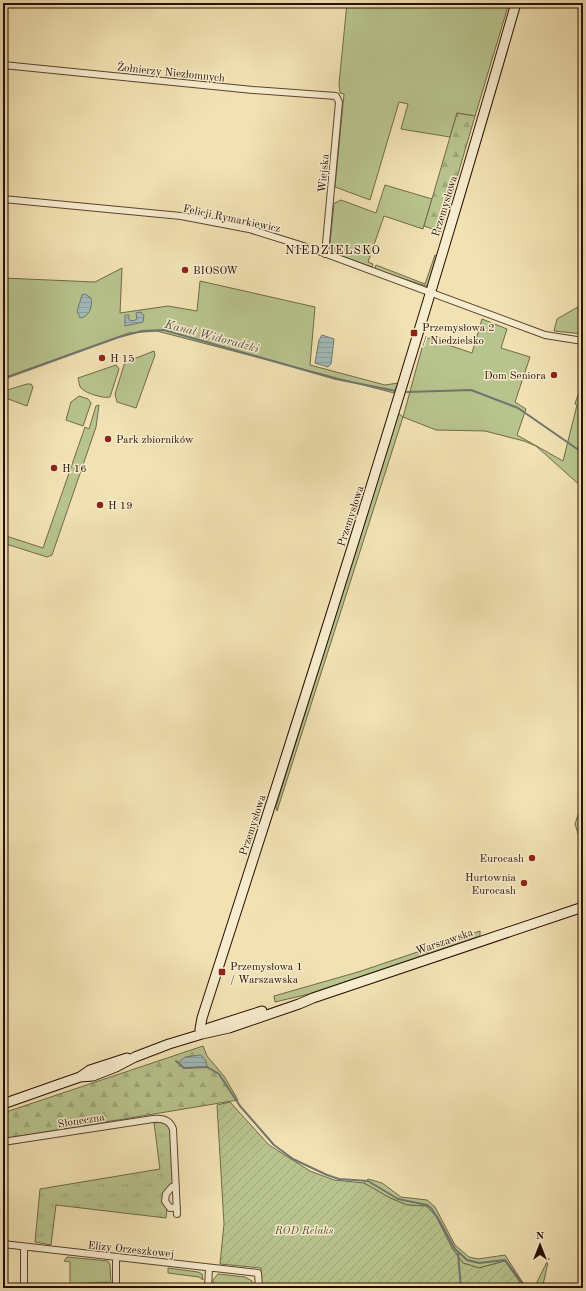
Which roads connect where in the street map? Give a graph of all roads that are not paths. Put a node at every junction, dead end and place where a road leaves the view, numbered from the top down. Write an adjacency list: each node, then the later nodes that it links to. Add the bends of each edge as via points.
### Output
1 (516, 3): 7 (street, Przemysłowa)
2 (3, 65): 3 (street, Żołnierzy Niezłomnych); 4 (street, Żołnierzy Niezłomnych)
3 (3, 79)
4 (336, 96): 6 (street, Wiejska, via 340,102)
5 (3, 199): 6 (street, Felicji Rymarkiewicz, via 212,221 266,234)
6 (325, 254): 7 (street, Felicji Rymarkiewicz)
7 (431, 292): 8 (street, Felicji Rymarkiewicz, via 545,335); 10 (street, Przemysłowa, via 373,485 202,1018)
8 (583, 342)
9 (583, 907): 10 (street, Warszawska, via 229,1028)
10 (202, 1034): 11 (street, Warszawska, via 134,1057 120,1059 90,1070 80,1077)
11 (3, 1104)
12 (3, 1142): 13 (street, Słoneczna, via 162,1119 169,1122 173,1129)
13 (176, 1187): 13 (street, via 177,1211 170,1208 165,1201 166,1194 172,1187)
14 (3, 1244): 15 (street, Elizy Orzeszkowej)
15 (24, 1247): 16 (street, Elizy Orzeszkowej); 18 (street)
16 (116, 1257): 17 (street, Elizy Orzeszkowej); 19 (street)
17 (209, 1268): 20 (street); 21 (street, Elizy Orzeszkowej, via 258,1273)
18 (24, 1288)
19 (116, 1288)
20 (208, 1288)
21 (259, 1288)

